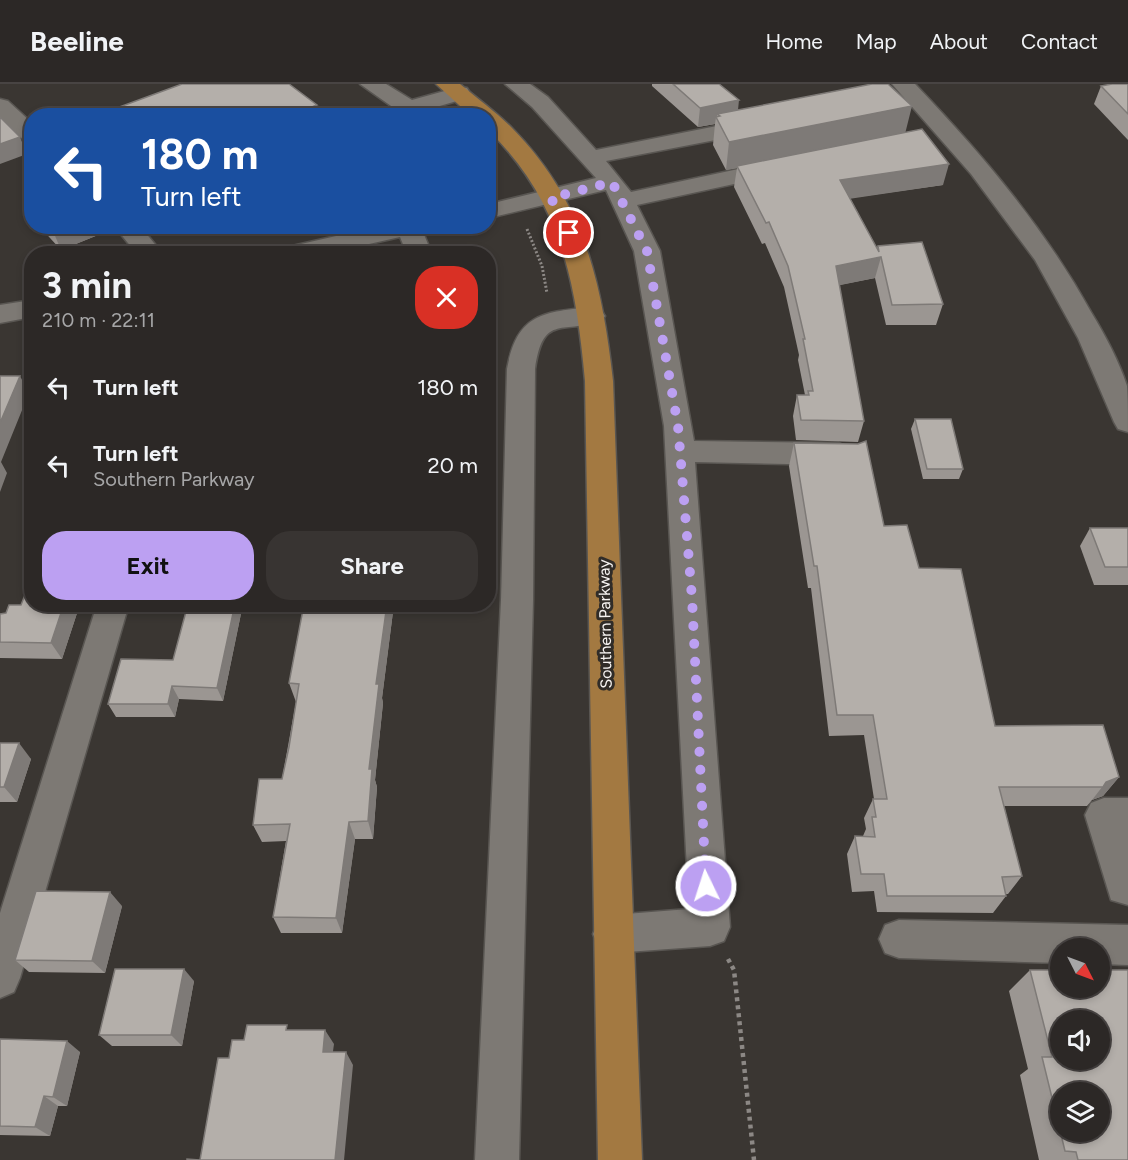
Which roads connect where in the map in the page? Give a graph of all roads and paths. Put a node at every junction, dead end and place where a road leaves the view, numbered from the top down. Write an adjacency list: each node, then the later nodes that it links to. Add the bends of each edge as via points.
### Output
1 (371, 84): 3 (street, via 409,108)
2 (516, 84): 10 (street, via 540,102)
3 (453, 88): 6 (main road)
4 (901, 92): 24 (street, via 1030,231 1087,326)
5 (0, 106): 9 (street)
6 (476, 108)
7 (775, 122): 10 (street)
8 (496, 127): 13 (main road, Southern Parkway, via 531,165)
9 (24, 128)
10 (592, 158): 12 (street)
11 (805, 162): 12 (street)
12 (618, 191): 13 (street); 25 (street, via 647,251)
13 (551, 198): 14 (street); 22 (main road, Southern Parkway, via 581,263)
14 (496, 210)
15 (526, 226): 23 (path, via 542,266)
16 (133, 234): 18 (street)
17 (381, 234): 19 (street)
18 (144, 246)
19 (325, 246)
20 (24, 310): 21 (street)
21 (0, 314)
22 (592, 316): 23 (street); 31 (main road, Southern Parkway, via 598,381)
23 (552, 320): 35 (street, via 529,335 521,369 517,600)
24 (1128, 422)
25 (680, 451): 26 (street); 30 (street)
26 (851, 454)
27 (111, 612): 34 (street)
28 (1128, 815): 29 (street, via 1104,815)
29 (1128, 887)
30 (710, 927): 31 (street); 37 (path, via 734,970)
31 (613, 934): 36 (main road, Southern Parkway)
32 (899, 939): 33 (street)
33 (1128, 945)
34 (0, 978)
35 (496, 1160)
36 (620, 1160)
37 (754, 1160)

